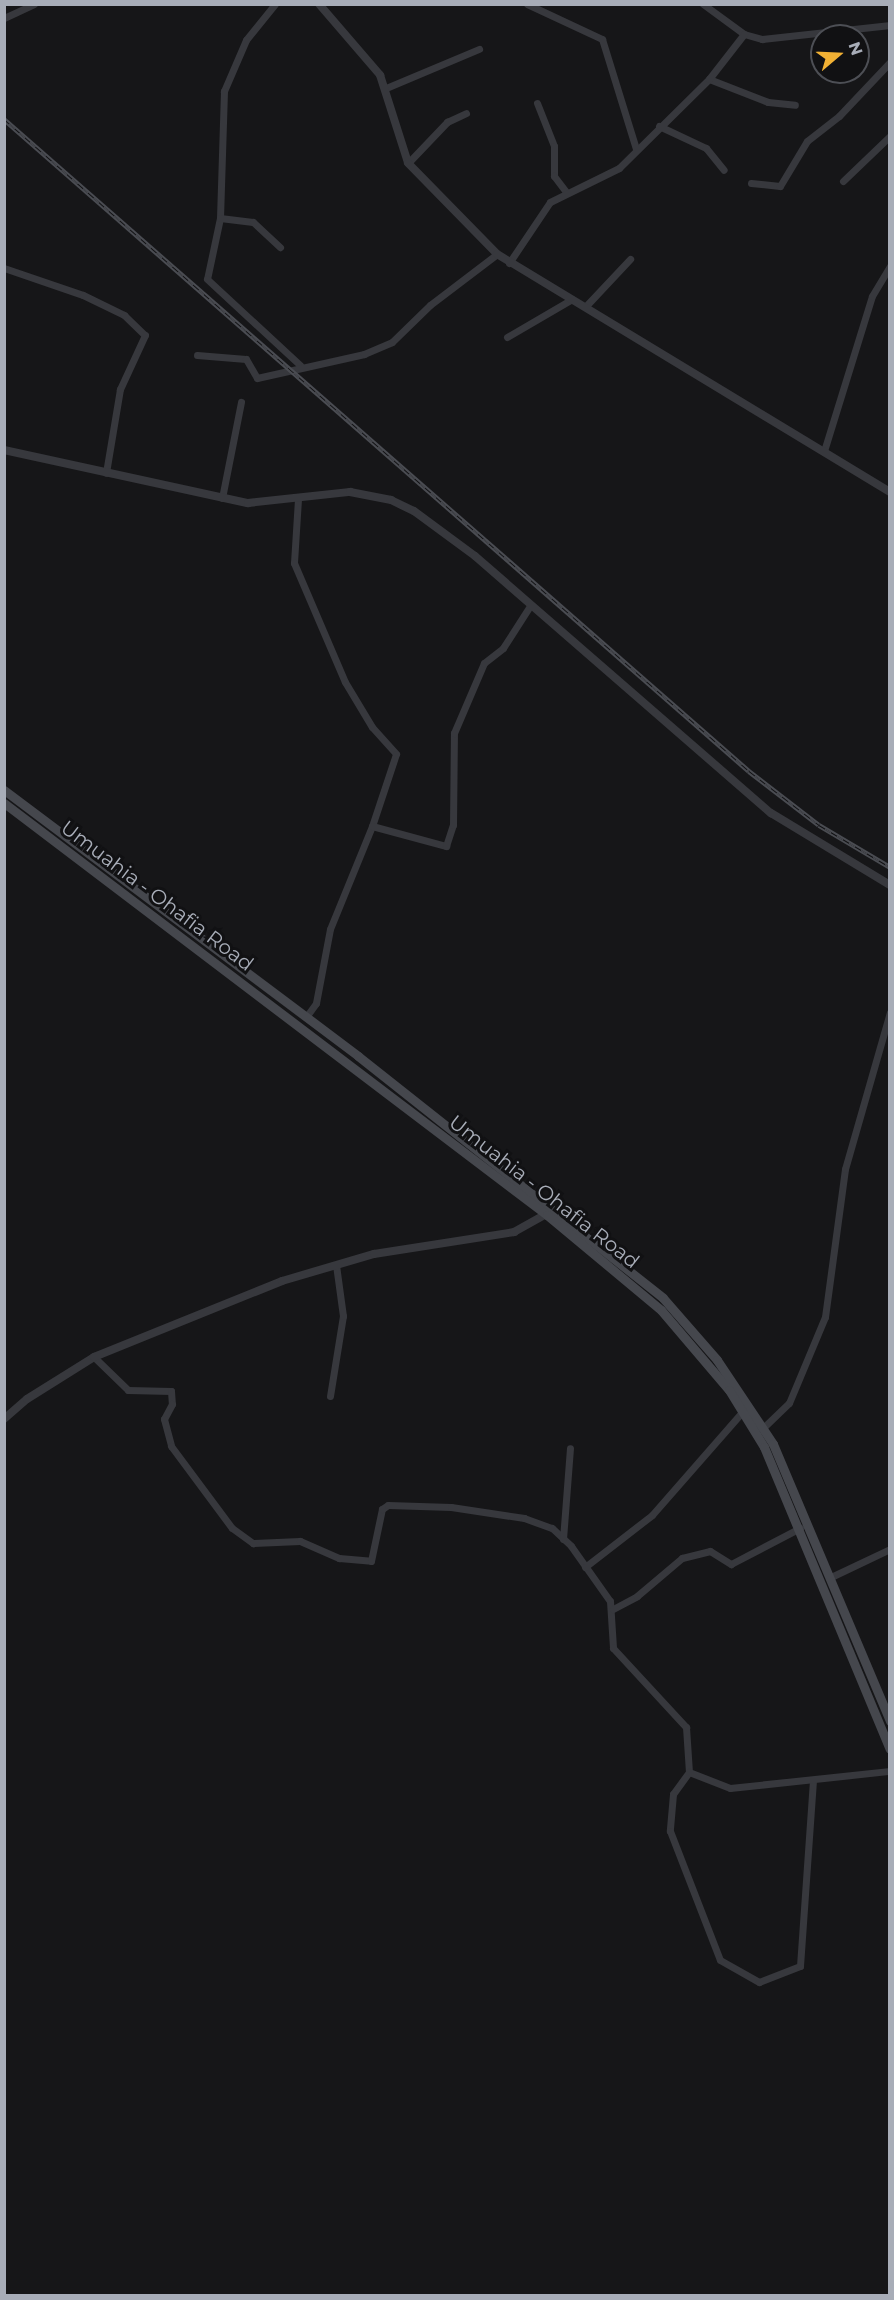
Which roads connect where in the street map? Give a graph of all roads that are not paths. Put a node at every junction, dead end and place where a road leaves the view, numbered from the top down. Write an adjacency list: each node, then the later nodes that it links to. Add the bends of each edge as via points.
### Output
1 (34, 4): 6 (street)
2 (275, 4): 24 (street, via 246,40 224,91)
3 (319, 4): 12 (street, via 380,75)
4 (527, 4): 18 (street, via 602,39)
5 (703, 4): 8 (street)
6 (4, 18)
7 (890, 25): 8 (street, via 770,38)
8 (744, 34): 11 (street)
9 (479, 50): 12 (street)
10 (890, 62): 22 (street, via 839,116 807,141 780,186)
11 (709, 79): 14 (street, via 768,102); 16 (street)
12 (386, 88): 19 (street, via 394,132)
13 (537, 103): 23 (street, via 554,147 554,176)
14 (795, 105)
15 (466, 113): 19 (street, via 447,122)
16 (659, 126): 18 (street); 20 (street, via 706,148)
17 (890, 136): 21 (street)
18 (636, 149): 23 (street, via 605,178)
19 (408, 163): 26 (street)
20 (724, 170)
21 (843, 181)
22 (751, 183)
23 (566, 192): 28 (street, via 550,202)
24 (220, 218): 25 (street, via 253,222); 35 (street, via 208,282)
25 (280, 248)
26 (497, 254): 28 (street); 35 (street, via 430,305 392,342 364,354)
27 (630, 259): 32 (street)
28 (509, 263): 31 (street)
29 (890, 266): 38 (street, via 872,296)
30 (4, 268): 39 (street, via 83,295 124,315 145,335 120,389)
31 (572, 299): 32 (street); 33 (street)
32 (585, 307): 38 (street)
33 (507, 337)
34 (197, 356): 35 (street, via 246,359 257,378)
35 (300, 365)
36 (241, 402): 41 (street)
37 (4, 450): 39 (street)
38 (824, 451): 40 (street)
39 (106, 474): 41 (street, via 186,487)
40 (890, 492)
41 (222, 498): 42 (street, via 268,504)
42 (298, 500): 43 (street, via 350,492 398,504 439,528); 46 (street, via 294,563 345,682 372,727 396,754)
43 (530, 606): 46 (street, via 503,648 484,663 454,733 453,825 446,846); 47 (street, via 771,813)
44 (4, 790): 49 (main road, Umuahia - Ohafia Road)
45 (4, 803): 50 (main road, Umuahia - Ohafia Road)
46 (372, 826): 49 (street, via 330,929 316,1003)
47 (890, 885)
48 (890, 1012): 56 (street, via 847,1161 825,1317 789,1404)
49 (306, 1017): 50 (main road, Umuahia - Ohafia Road)
50 (550, 1212): 51 (street, via 514,1232); 54 (main road, Umuahia - Ohafia Road, via 661,1310); 56 (main road, Umuahia - Ohafia Road, via 663,1298 717,1360)
51 (336, 1264): 52 (street, via 223,1303); 53 (street, via 343,1316)
52 (94, 1357): 55 (street, via 27,1398); 59 (street, via 128,1390 171,1391 172,1404 164,1426 171,1446 226,1521 253,1543 300,1541 339,1558 371,1561 382,1509 388,1505 451,1507 524,1518 552,1528)
53 (330, 1396)
54 (744, 1411): 58 (main road, Umuahia - Ohafia Road); 61 (street, via 652,1515)
55 (4, 1419)
56 (763, 1428): 62 (main road, Umuahia - Ohafia Road)
57 (570, 1448): 59 (street)
58 (800, 1528): 63 (street, via 731,1564 710,1551 682,1558 637,1596); 65 (main road, Umuahia - Ohafia Road)
59 (563, 1539): 61 (street)
60 (890, 1549): 62 (street)
61 (585, 1567): 63 (street)
62 (831, 1577): 64 (main road, Umuahia - Ohafia Road)
63 (613, 1609): 67 (street, via 609,1638 613,1648 686,1727)
64 (890, 1721)
65 (890, 1749)
66 (890, 1771): 68 (street)
67 (689, 1772): 68 (street, via 730,1788); 68 (street, via 673,1794 670,1831 720,1959 759,1982 800,1966)
68 (813, 1782)

